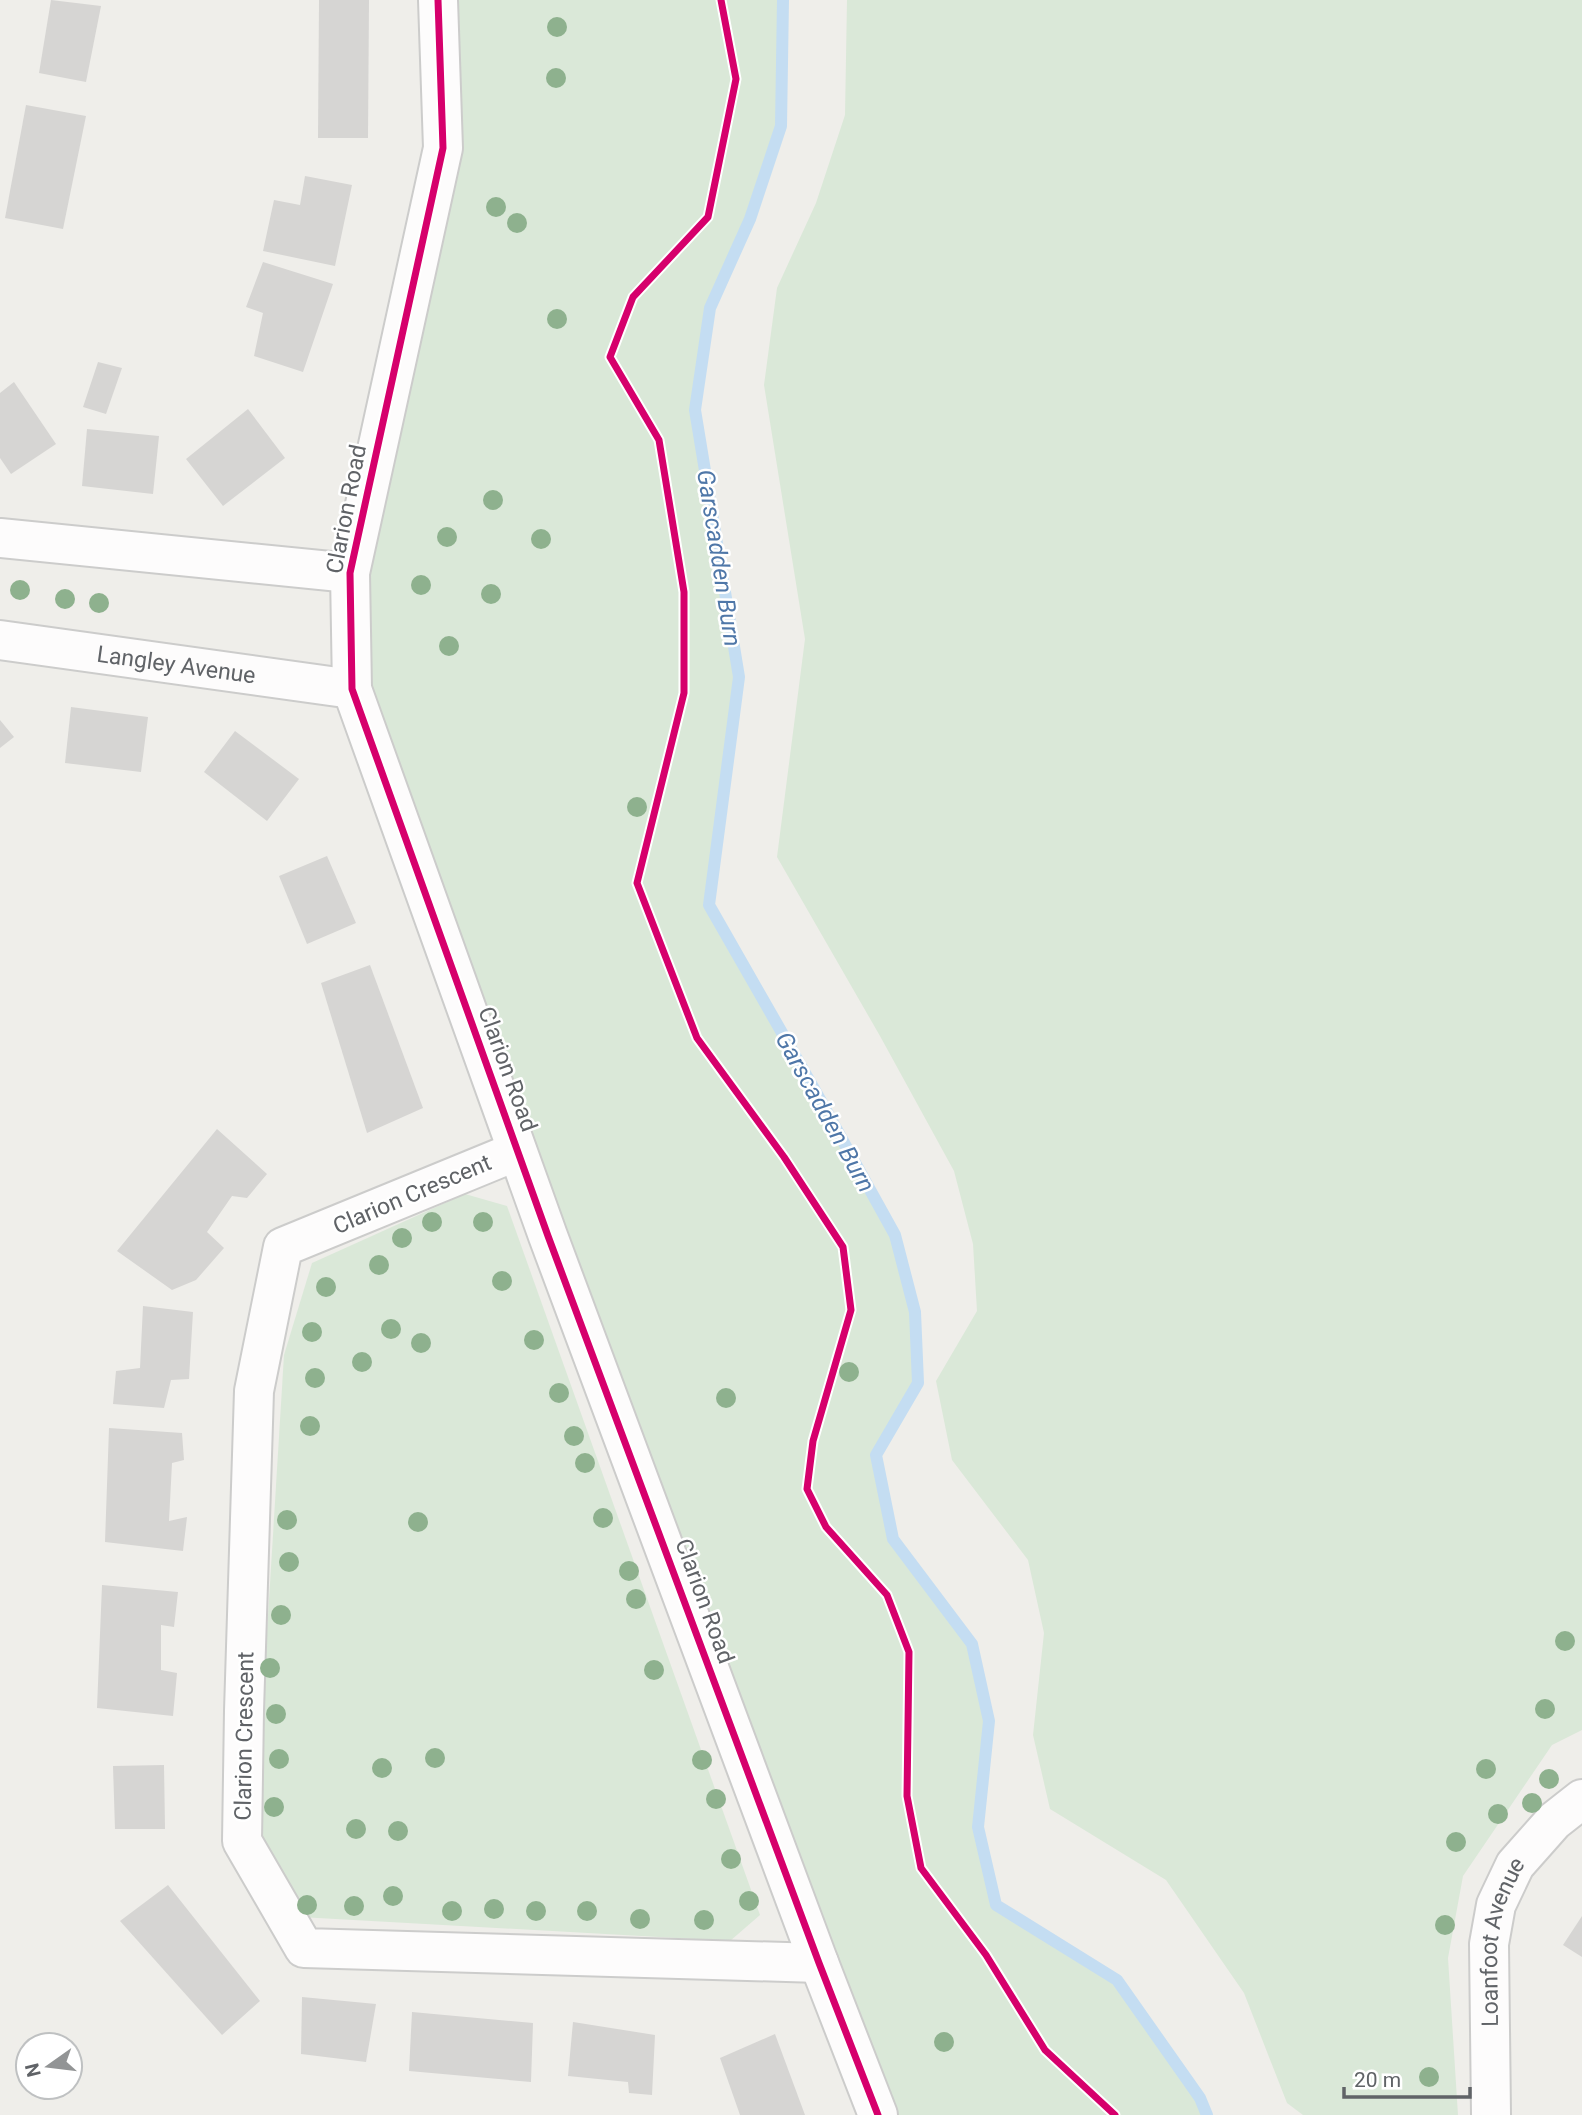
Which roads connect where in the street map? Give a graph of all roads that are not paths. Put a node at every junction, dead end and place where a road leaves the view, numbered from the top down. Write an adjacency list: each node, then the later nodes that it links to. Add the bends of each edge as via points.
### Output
1 (438, 0): 3 (street, Clarion Road, via 443,148)
2 (0, 538): 3 (street)
3 (350, 573): 5 (street, Clarion Road)
4 (0, 640): 5 (street, Langley Avenue)
5 (352, 689): 6 (street, Clarion Road)
6 (517, 1151): 8 (street, Clarion Road); 8 (street, Clarion Crescent, via 284,1247 254,1391 243,1840 304,1948)
7 (1582, 1799): 10 (street, Loanfoot Avenue, via 1554,1821 1515,1865 1496,1905 1489,1944)
8 (819, 1963): 9 (street, Clarion Road)
9 (878, 2115)
10 (1490, 2115)

